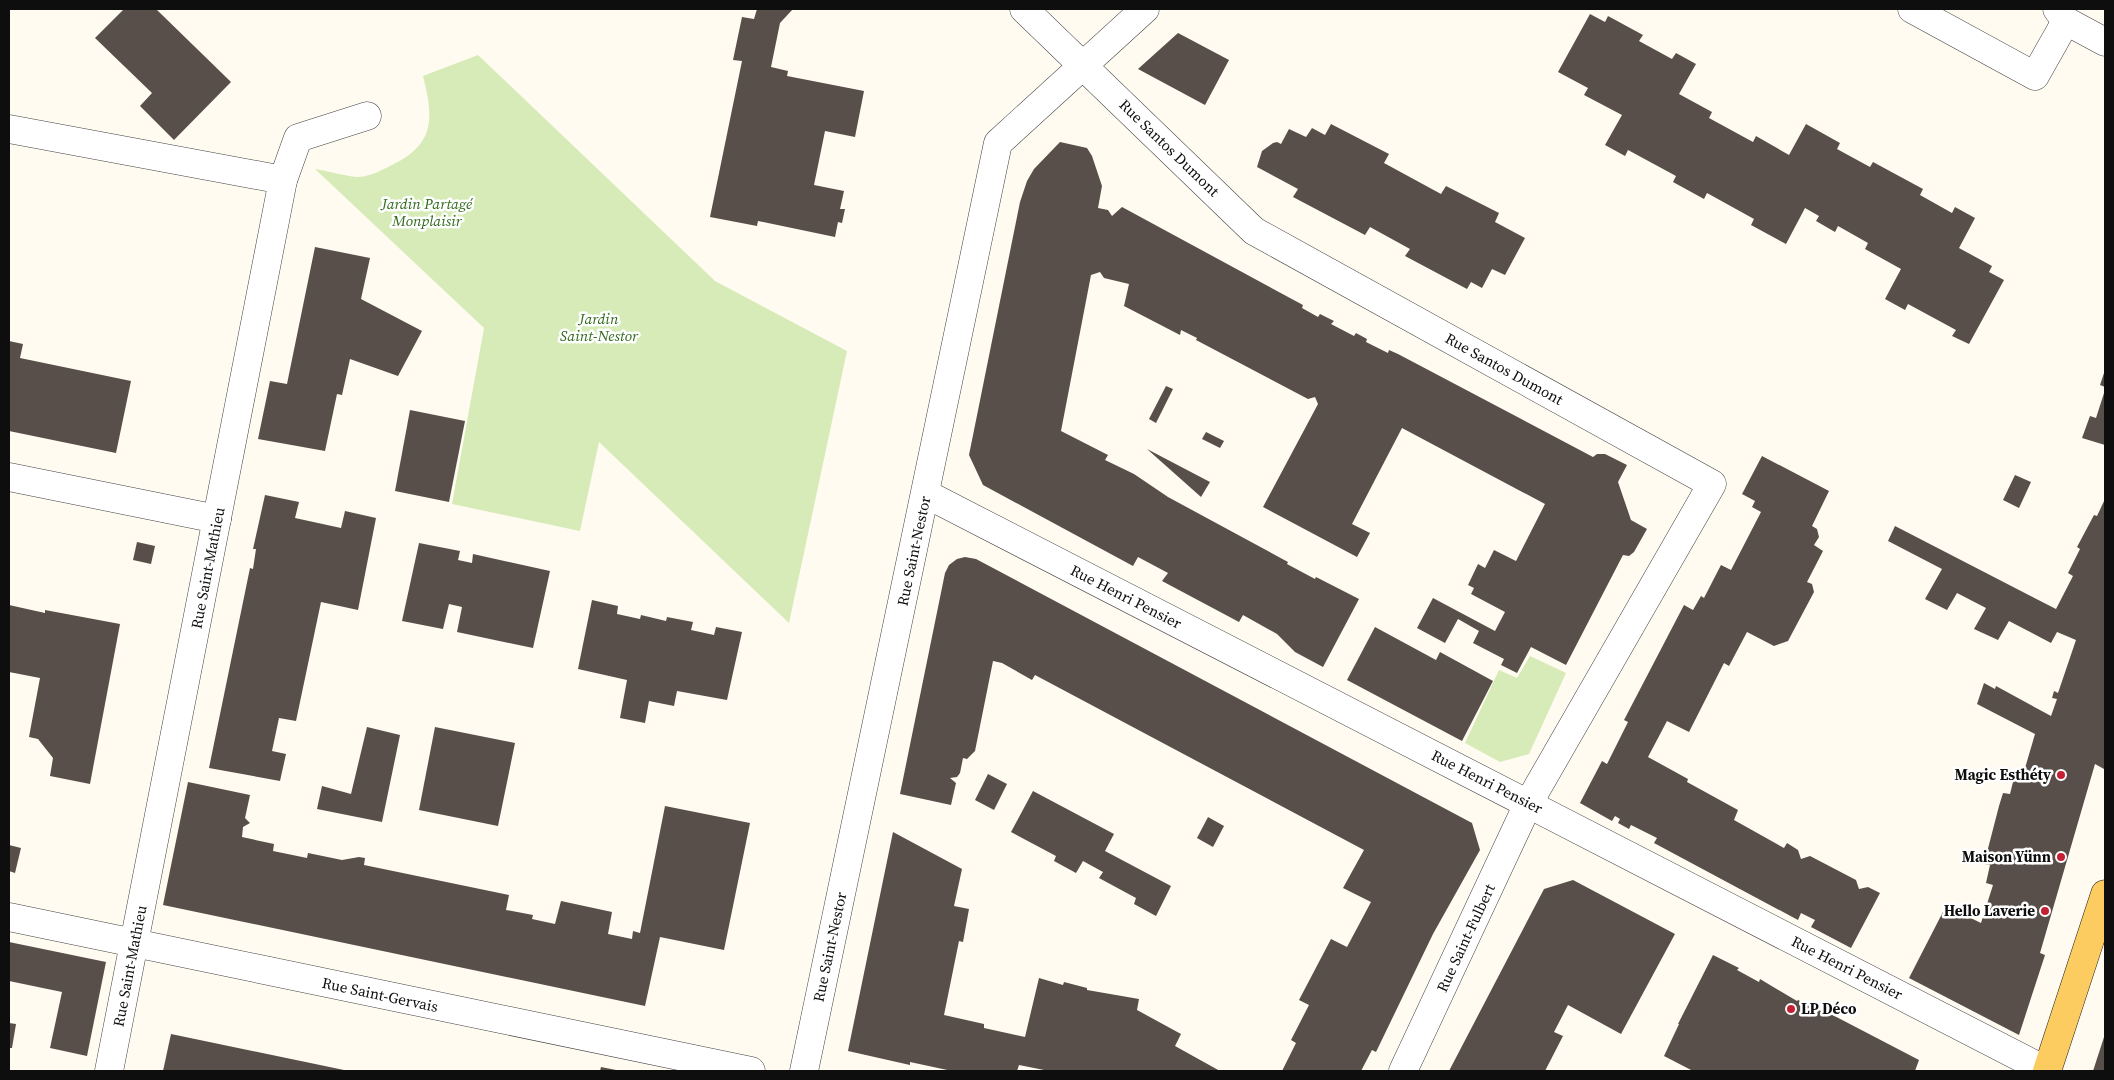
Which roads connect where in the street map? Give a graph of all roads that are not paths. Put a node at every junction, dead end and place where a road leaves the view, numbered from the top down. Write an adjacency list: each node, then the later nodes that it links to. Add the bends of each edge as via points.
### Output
1 (1024, 9): 6 (street, Rue Santos Dumont)
2 (1145, 9): 6 (street, Rue Saint-Nestor)
3 (1912, 9): 4 (street, via 2035,76)
4 (2062, 15): 5 (street)
5 (2105, 42)
6 (1083, 64): 11 (street, Rue Saint-Nestor, via 998,143); 13 (street, Rue Santos Dumont, via 1254,231 1712,484)
7 (367, 116): 9 (street, Rue Saint-Mathieu, via 298,138)
8 (9, 129): 9 (street)
9 (283, 180): 12 (street, Rue Saint-Mathieu)
10 (9, 477): 12 (street)
11 (926, 494): 13 (street, Rue Henri Pensier); 19 (street, Rue Saint-Nestor)
12 (217, 520): 16 (street, Rue Saint-Mathieu)
13 (1528, 804): 20 (street, Rue Saint-Fulbert); 21 (street, Rue Henri Pensier)
14 (2105, 894): 21 (main road)
15 (9, 917): 16 (street, Rue Saint-Gervais)
16 (134, 944): 17 (street, Rue Saint-Mathieu); 18 (street, Rue Saint-Gervais)
17 (109, 1071)
18 (751, 1071)
19 (804, 1071)
20 (1404, 1071)
21 (2047, 1071)

